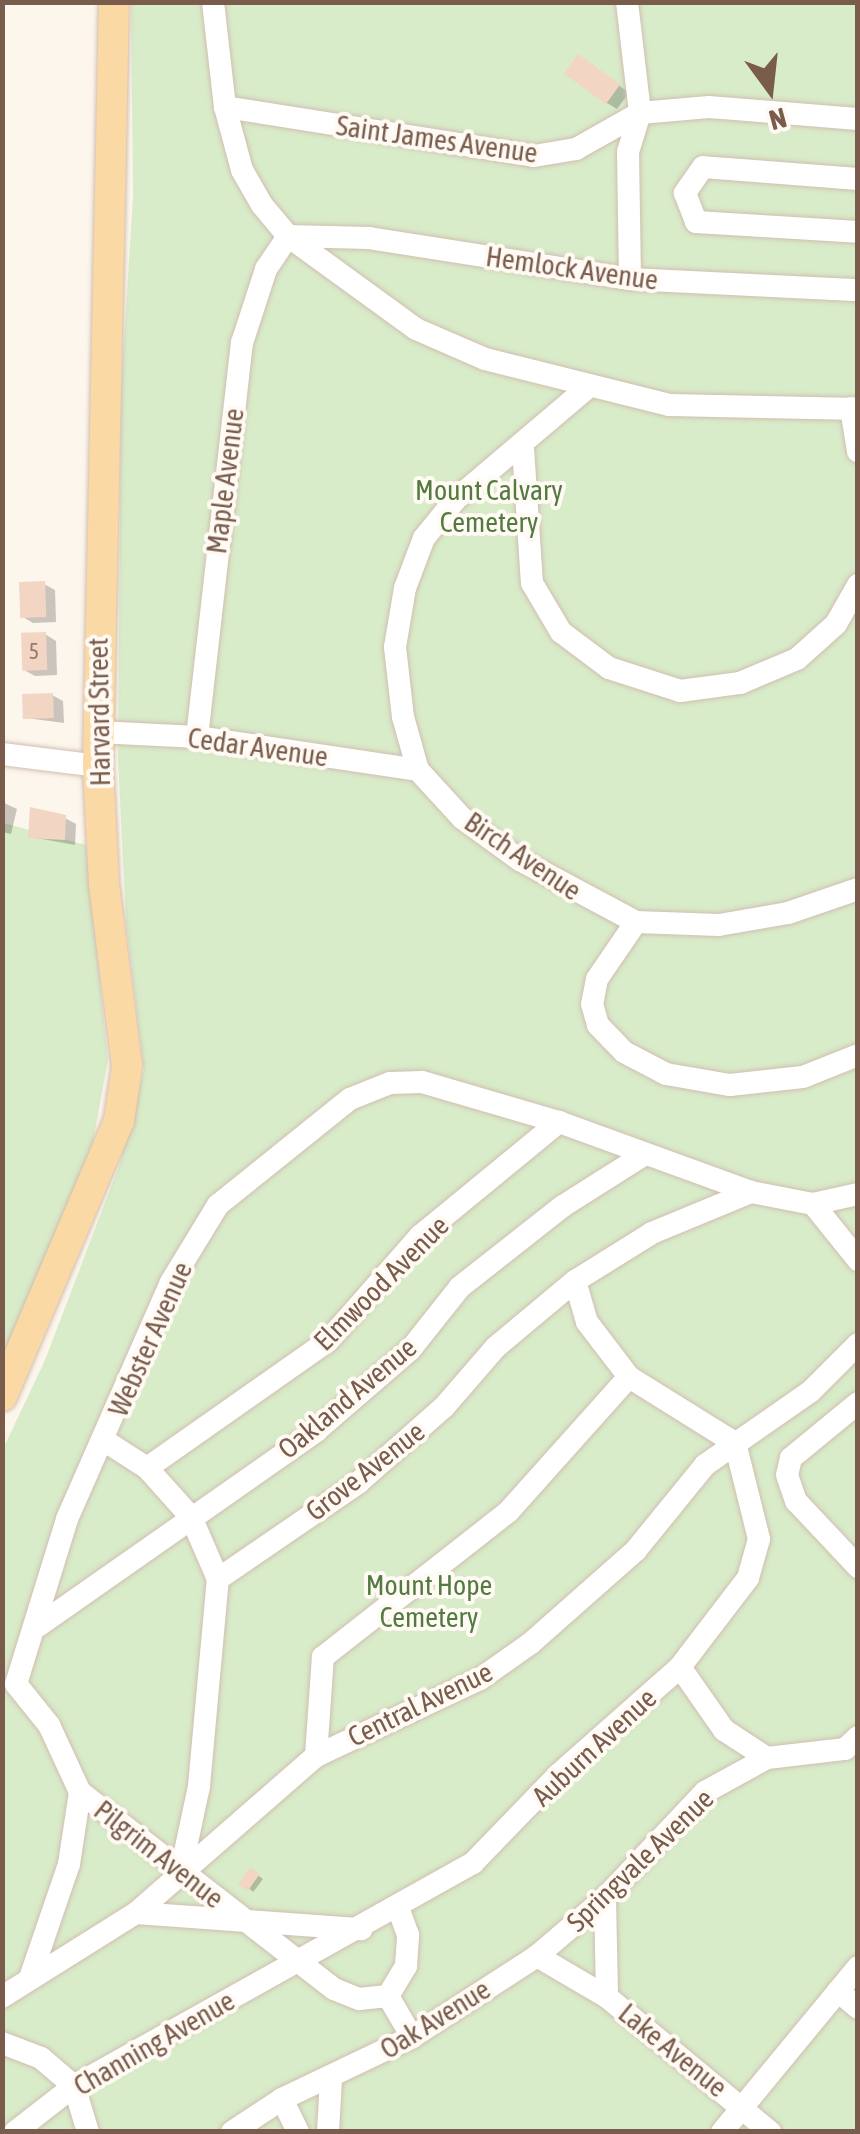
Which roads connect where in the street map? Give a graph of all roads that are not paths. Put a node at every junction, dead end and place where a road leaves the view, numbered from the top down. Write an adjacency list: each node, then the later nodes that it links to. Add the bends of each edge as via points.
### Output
1 (114, 2): 17 (main road, Harvard Street)
2 (212, 2): 4 (street)
3 (628, 2): 5 (street)
4 (225, 107): 5 (street, Saint James Avenue, via 545,156 576,149); 9 (street, via 242,170)
5 (640, 113): 6 (street, via 709,107); 10 (street, via 628,152)
6 (858, 119)
7 (858, 179): 8 (street, via 703,167 685,194 696,222)
8 (858, 232)
9 (288, 236): 10 (street, Hemlock Avenue, via 369,238); 12 (street, via 416,329 485,359); 18 (street, Maple Avenue, via 266,269 242,343)
10 (630, 279): 11 (street, Hemlock Avenue)
11 (858, 290)
12 (587, 388): 13 (street, via 668,405); 14 (street)
13 (854, 409): 15 (street)
14 (523, 448): 16 (street, via 532,583 561,632 609,668 680,692 740,683 797,659 836,624); 21 (street, via 455,500 424,538 405,588 395,648)
15 (858, 451)
16 (858, 586)
17 (98, 732): 18 (street, Cedar Avenue); 20 (main road, Harvard Street)
18 (197, 737): 21 (street, Cedar Avenue)
19 (2, 754): 20 (street)
20 (98, 766): 34 (main road, Harvard Street, via 104,884 127,1066 118,1122)
21 (418, 770): 23 (street, Birch Avenue, via 462,818 520,860)
22 (858, 889): 23 (street, Birch Avenue, via 788,913 719,925)
23 (636, 922): 24 (street, via 597,979 592,1004 598,1024 624,1052 666,1074 730,1085 803,1077)
24 (858, 1056)
25 (559, 1122): 26 (street, Webster Avenue); 36 (street, Webster Avenue, via 422,1082 390,1082 350,1099 218,1205 171,1282); 38 (street, Elmwood Avenue, via 420,1236 328,1341)
26 (642, 1156): 27 (street, Webster Avenue); 39 (street, Oakland Avenue, via 563,1206 460,1287 410,1350 316,1431)
27 (750, 1192): 29 (street, Webster Avenue); 31 (street, Grove Avenue, via 652,1234)
28 (858, 1194): 29 (street, Webster Avenue)
29 (813, 1204): 30 (street)
30 (858, 1260)
31 (575, 1281): 33 (street, via 587,1322); 41 (street, Grove Avenue, via 496,1347 444,1407 358,1483)
32 (858, 1344): 37 (street, Central Avenue, via 811,1391)
33 (629, 1377): 37 (street); 46 (street, via 509,1511 323,1657)
34 (2, 1396)
35 (858, 1403): 40 (street, via 791,1458 787,1475 796,1502)
36 (104, 1441): 38 (street); 42 (street, Webster Avenue, via 48,1573)
37 (735, 1443): 43 (street, Auburn Avenue, via 759,1540 748,1578); 46 (street, Central Avenue, via 705,1464 636,1550 531,1643 480,1679)
38 (147, 1468): 39 (street)
39 (191, 1517): 41 (street); 42 (street, Oakland Avenue)
40 (858, 1568)
41 (218, 1579): 49 (street, via 199,1786)
42 (38, 1626): 44 (street, Webster Avenue)
43 (680, 1666): 47 (street, via 724,1730); 51 (street, Auburn Avenue, via 473,1863)
44 (9, 1684): 48 (street, Pilgrim Avenue, via 50,1725)
45 (858, 1737): 47 (street, Springvale Avenue, via 845,1749 820,1755)
46 (316, 1756): 49 (street, Central Avenue)
47 (767, 1758): 50 (street, Springvale Avenue, via 706,1792)
48 (80, 1792): 49 (street, Pilgrim Avenue); 58 (street, Pilgrim Avenue, via 69,1864)
49 (180, 1875): 52 (street, Central Avenue); 53 (street, Pilgrim Avenue)
50 (605, 1898): 55 (street, Springvale Avenue); 62 (street, Lake Avenue)
51 (399, 1910): 54 (street, Auburn Avenue); 60 (street, via 408,1935 406,1966)
52 (136, 1912): 53 (street, Pilgrim Avenue); 58 (street, Central Avenue)
53 (237, 1916): 54 (street, Pilgrim Avenue); 56 (street, Pilgrim Avenue)
54 (361, 1930): 56 (street, Auburn Avenue)
55 (537, 1956): 62 (street, Lake Avenue); 64 (street, Oak Avenue)
56 (298, 1962): 60 (street, Pilgrim Avenue, via 359,1999); 67 (street, Channing Avenue)
57 (858, 1967): 59 (street)
58 (30, 1978): 61 (street, Central Avenue)
59 (838, 1991): 63 (street); 69 (street)
60 (388, 1996): 64 (street)
61 (2, 1997)
62 (608, 1997): 69 (street, Lake Avenue)
63 (858, 2008)
64 (412, 2037): 66 (street, Oak Avenue)
65 (2, 2043): 67 (street, via 41,2058)
66 (332, 2079): 68 (street, Oak Avenue); 74 (street)
67 (74, 2086): 70 (street, Channing Avenue); 71 (street)
68 (282, 2099): 72 (street, Oak Avenue); 73 (street)
69 (738, 2103): 75 (street); 76 (street, Lake Avenue)
70 (15, 2132)
71 (88, 2132)
72 (232, 2132)
73 (298, 2132)
74 (328, 2132)
75 (722, 2132)
76 (770, 2132)

